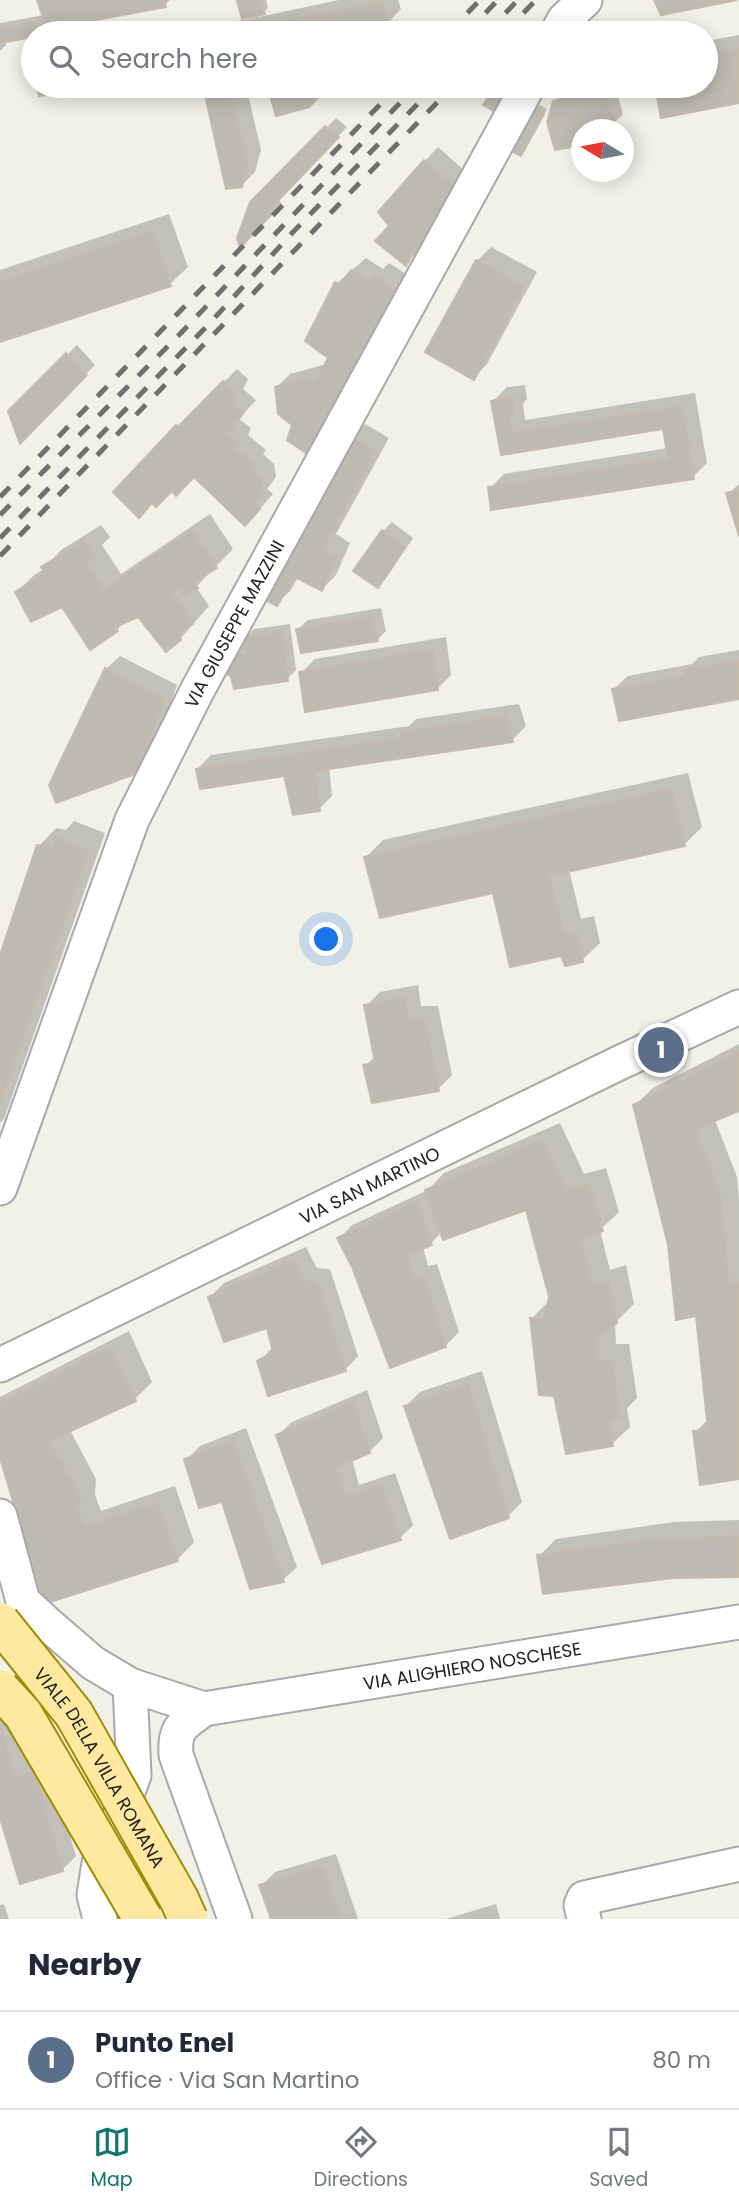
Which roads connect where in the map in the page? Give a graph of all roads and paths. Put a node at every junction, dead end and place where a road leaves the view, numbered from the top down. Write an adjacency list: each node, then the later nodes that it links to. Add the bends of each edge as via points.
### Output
1 (585, 0): 2 (street)
2 (563, 21)
3 (521, 98): 5 (street, VIA GIUSEPPE MAZZINI, via 198,688 132,820)
4 (739, 1007): 6 (street, VIA SAN MARTINO)
5 (0, 1188)
6 (1, 1361)
7 (0, 1516): 10 (street, via 23,1601 93,1663)
8 (0, 1622): 16 (main road, VIALE DELLA VILLA ROMANA, bridge, via 74,1714)
9 (739, 1622): 12 (street, VIA ALIGHIERO NOSCHESE)
10 (130, 1685): 12 (street); 14 (street, via 134,1775 99,1863 94,1895)
11 (0, 1689): 15 (main road, VIALE DELLA VILLA ROMANA, bridge, via 23,1714)
12 (204, 1709): 17 (street, via 183,1725 175,1738 176,1755)
13 (739, 1864): 18 (street, via 584,1898)
14 (100, 1919)
15 (143, 1919)
16 (188, 1919)
17 (235, 1919)
18 (584, 1919)

